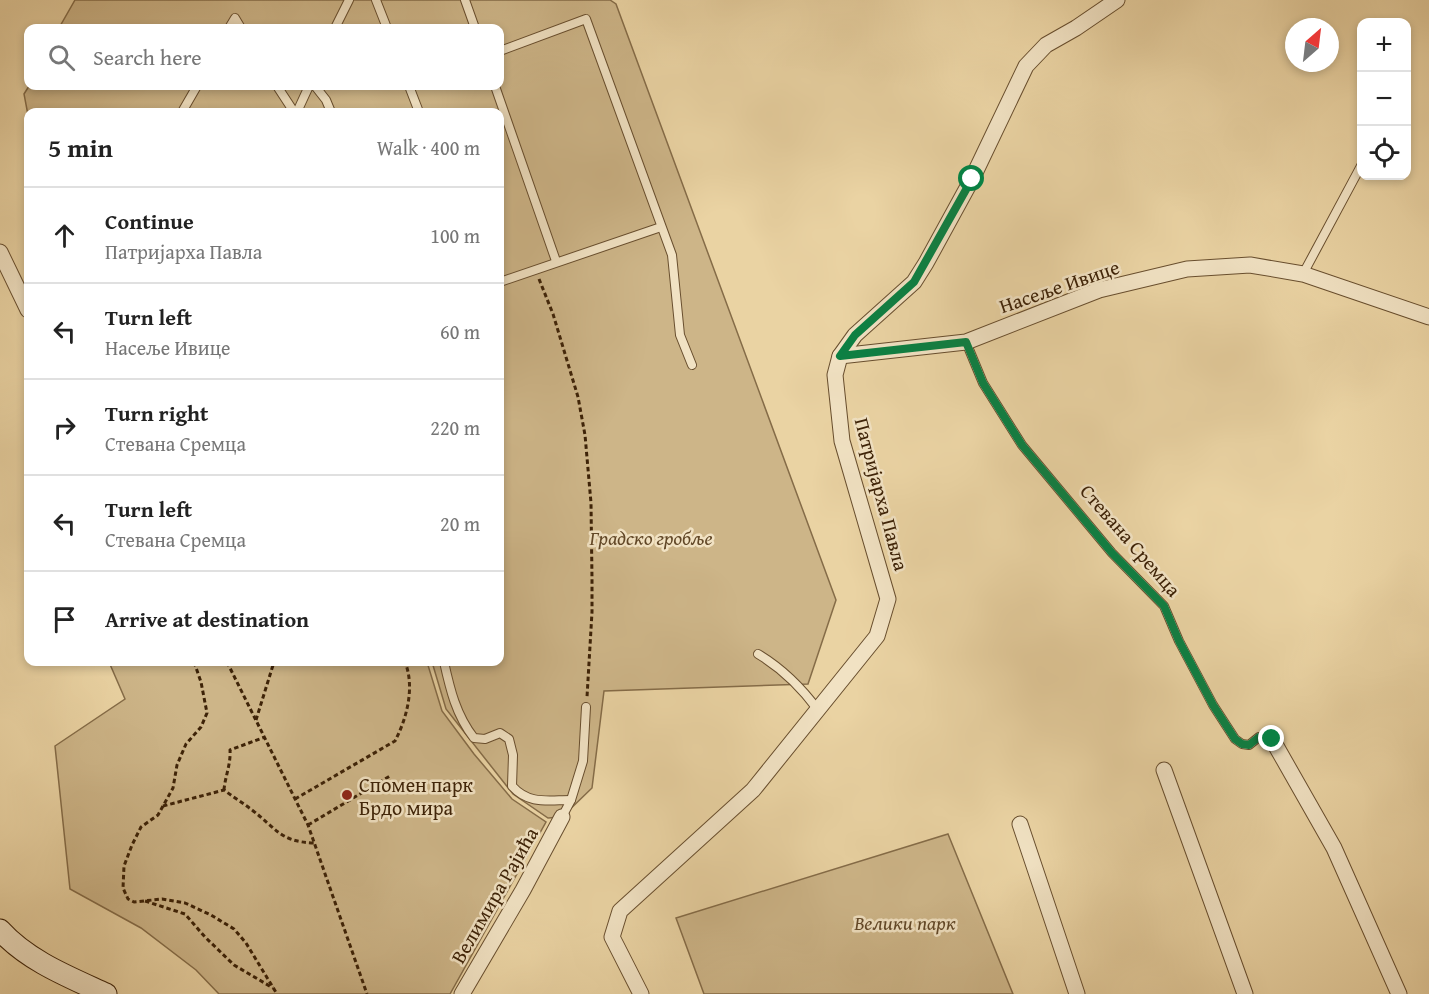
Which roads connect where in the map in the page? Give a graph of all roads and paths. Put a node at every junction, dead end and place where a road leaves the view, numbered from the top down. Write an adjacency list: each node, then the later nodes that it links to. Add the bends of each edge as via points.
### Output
1 (349, 0): 5 (lane)
2 (376, 0): 6 (lane)
3 (465, 0): 7 (lane)
4 (1118, 0): 32 (street, Патријарха Павла, via 1046,45 1026,66 972,179 914,282 855,335)
5 (337, 24)
6 (385, 24)
7 (474, 24)
8 (504, 50): 23 (lane, via 586,19)
9 (195, 90): 15 (lane)
10 (280, 90): 16 (lane)
11 (307, 90): 17 (lane)
12 (318, 90): 18 (lane)
13 (411, 90): 19 (lane)
14 (496, 90): 20 (lane)
15 (184, 108)
16 (292, 108)
17 (297, 108)
18 (329, 108)
19 (418, 108)
20 (503, 108)
21 (504, 112): 25 (lane)
22 (1357, 173): 27 (lane)
23 (661, 227): 25 (lane); 33 (lane, via 672,255 680,335)
24 (0, 252): 29 (street)
25 (556, 261): 26 (lane)
26 (536, 268): 28 (lane); 40 (path, via 578,397 585,435 592,590)
27 (1303, 274): 30 (street, Насеље Ивице); 31 (street, Насеље Ивице, via 1250,265 1187,269 1099,290)
28 (504, 280)
29 (24, 302)
30 (1429, 317)
31 (966, 342): 32 (street, Насеље Ивице); 44 (lane, Стевана Сремца, via 983,383 1022,445 1112,553 1164,606 1213,705 1235,739 1249,745 1259,737)
32 (840, 356): 41 (street, Патријарха Павла, via 834,375 842,441 888,599 877,636)
33 (692, 365)
34 (758, 654): 41 (lane, via 803,689)
35 (195, 666): 50 (path, via 207,713 186,744 173,788)
36 (229, 666): 42 (path)
37 (273, 666): 42 (path)
38 (407, 666): 48 (path, via 410,696 395,741)
39 (445, 666): 49 (lane, via 462,723 474,738 485,739 500,733 508,739 513,755 512,786 521,796)
40 (586, 707): 49 (lane, via 583,761)
41 (818, 710): 62 (street, Патријарха Павла, via 753,790 620,911 612,938)
42 (256, 720): 43 (path)
43 (265, 737): 47 (path, via 230,750); 48 (path)
44 (1272, 739): 65 (street, Стевана Сремца, via 1334,849)
45 (1164, 770): 64 (street)
46 (390, 776): 53 (path)
47 (224, 790): 50 (path); 54 (path, via 277,833 298,843)
48 (295, 799): 53 (path)
49 (571, 800): 51 (lane)
50 (163, 806): 55 (path, via 158,815 141,827 124,866 123,888 128,899)
51 (562, 818): 61 (street, Велимира Рајића)
52 (1020, 824): 63 (street)
53 (308, 825): 54 (path)
54 (314, 843): 60 (path)
55 (143, 901): 57 (path, via 185,914 234,965); 57 (path, via 162,898 185,903 234,929)
56 (0, 930): 58 (street, via 28,954)
57 (274, 988): 59 (path)
58 (98, 992)
59 (277, 994)
60 (367, 994)
61 (462, 994)
62 (641, 994)
63 (1077, 994)
64 (1245, 994)
65 (1399, 994)

